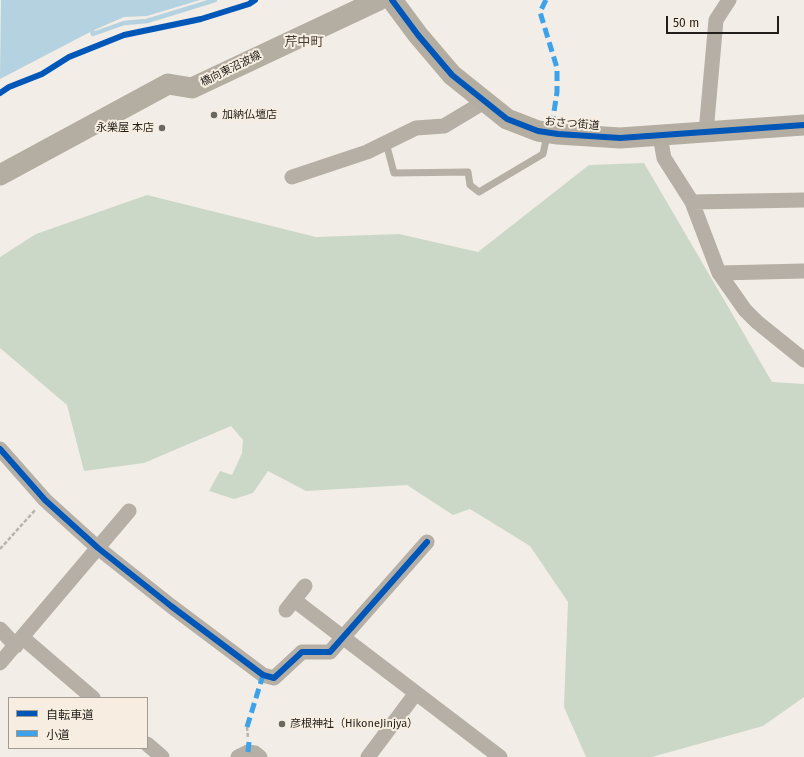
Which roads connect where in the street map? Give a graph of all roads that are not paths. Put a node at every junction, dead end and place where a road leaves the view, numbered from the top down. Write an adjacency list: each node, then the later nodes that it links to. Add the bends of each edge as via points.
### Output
1 (379, 0): 10 (street, 橋向東沼波線, via 192,88 168,84)
2 (392, 0): 4 (street, おさつ街道, via 452,75)
3 (729, 0): 6 (street, via 716,20)
4 (484, 102): 7 (street, おさつ街道, via 507,118); 9 (street, via 444,126 416,128)
5 (804, 125): 6 (street, おさつ街道)
6 (706, 132): 8 (street, おさつ街道)
7 (547, 133): 8 (street, おさつ街道, via 620,138); 9 (lane, via 543,154 479,192 470,185 468,172 394,174)
8 (660, 136): 13 (street, via 664,158)
9 (386, 142): 11 (street, via 367,152)
10 (0, 175)
11 (292, 177)
12 (804, 200): 13 (street)
13 (692, 202): 15 (street)
14 (804, 271): 15 (street)
15 (719, 273): 16 (street, via 745,310)
16 (804, 360)
17 (0, 448): 20 (street, via 45,500)
18 (129, 512): 20 (street)
19 (427, 542): 23 (street)
20 (98, 548): 23 (street, via 263,675 274,678 302,652 330,652); 24 (street)
21 (305, 586): 23 (street, via 290,605)
22 (0, 629): 24 (street)
23 (342, 638): 26 (street)
24 (19, 642): 25 (street); 27 (street)
25 (0, 663)
26 (416, 693): 32 (street); 33 (street)
27 (92, 697)
28 (148, 745): 29 (street)
29 (162, 757)
30 (238, 757): 31 (street, via 248,752)
31 (260, 757)
32 (368, 757)
33 (500, 757)

